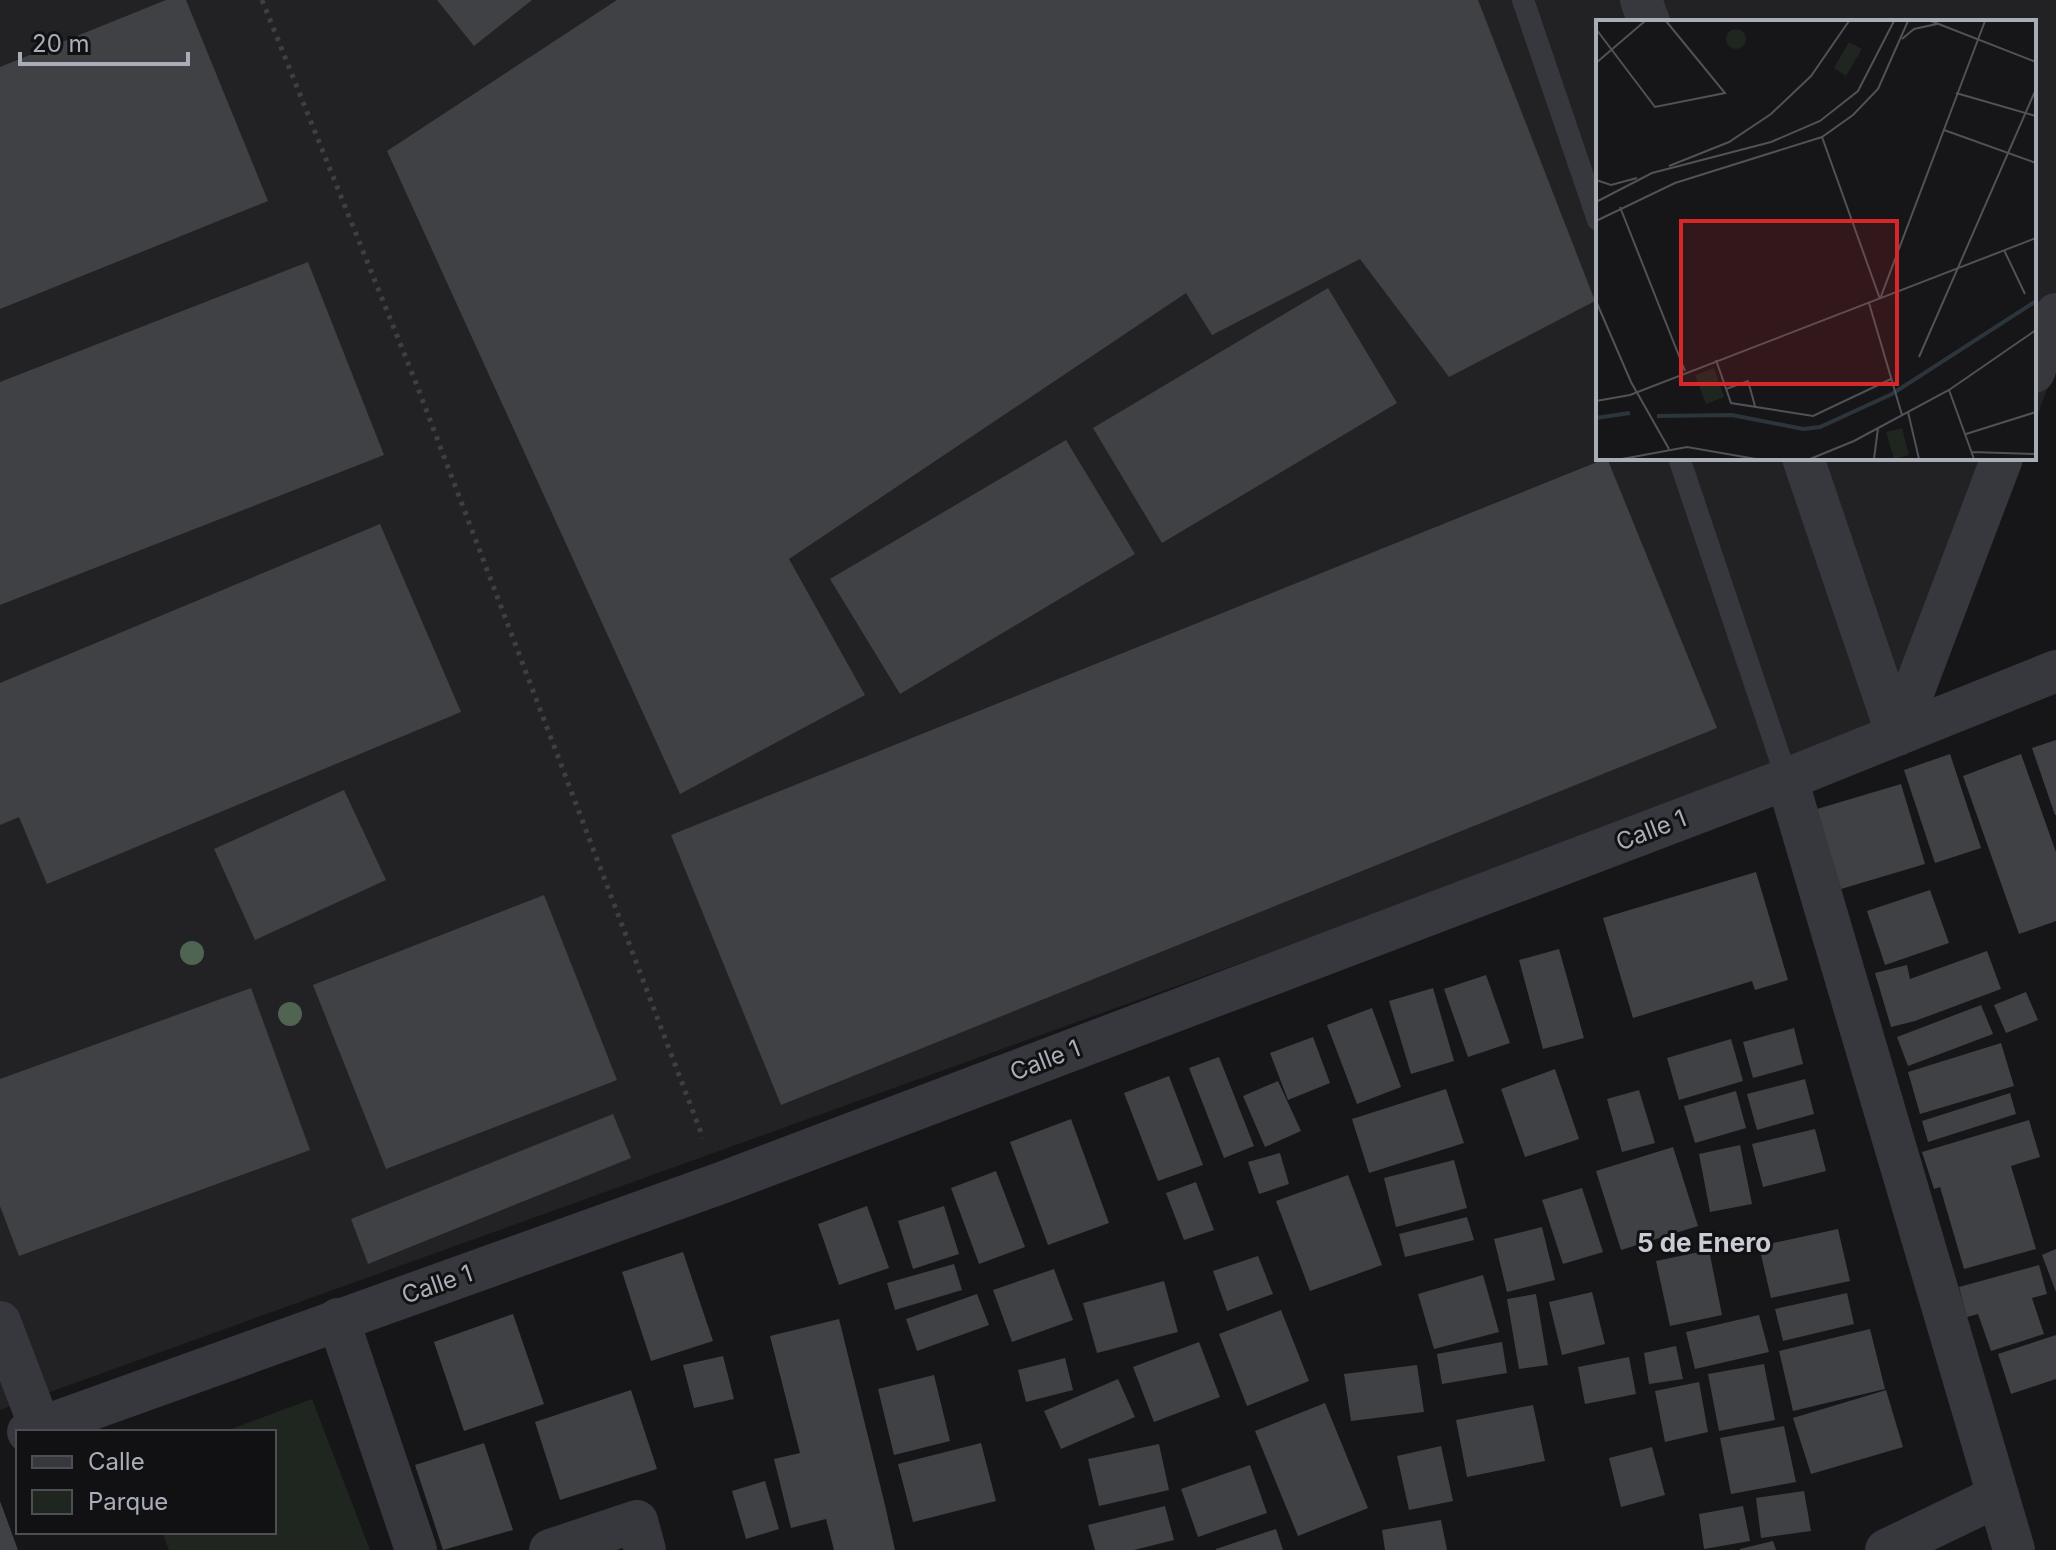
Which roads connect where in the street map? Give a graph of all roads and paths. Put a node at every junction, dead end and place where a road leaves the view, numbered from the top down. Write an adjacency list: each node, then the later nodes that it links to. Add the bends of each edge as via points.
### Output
1 (262, 0): 14 (path, via 416,383)
2 (1523, 0): 5 (lane)
3 (1641, 0): 4 (street)
4 (1648, 20)
5 (1596, 214)
6 (2056, 314): 7 (street)
7 (2036, 367)
8 (1680, 460): 13 (lane)
9 (1804, 460): 12 (street)
10 (2001, 460): 12 (street)
11 (2056, 671): 12 (street, Calle 1)
12 (1897, 735): 13 (street, Calle 1)
13 (1787, 779): 14 (street, Calle 1); 19 (street)
14 (721, 1183): 15 (street, Calle 1)
15 (338, 1319): 18 (street, Calle 1); 21 (street)
16 (0, 1322): 17 (street)
17 (28, 1430)
18 (34, 1430)
19 (1998, 1496): 20 (street); 24 (street)
20 (2013, 1547)
21 (416, 1550)
22 (550, 1550): 23 (street, via 637,1521)
23 (645, 1550)
24 (1886, 1550)

